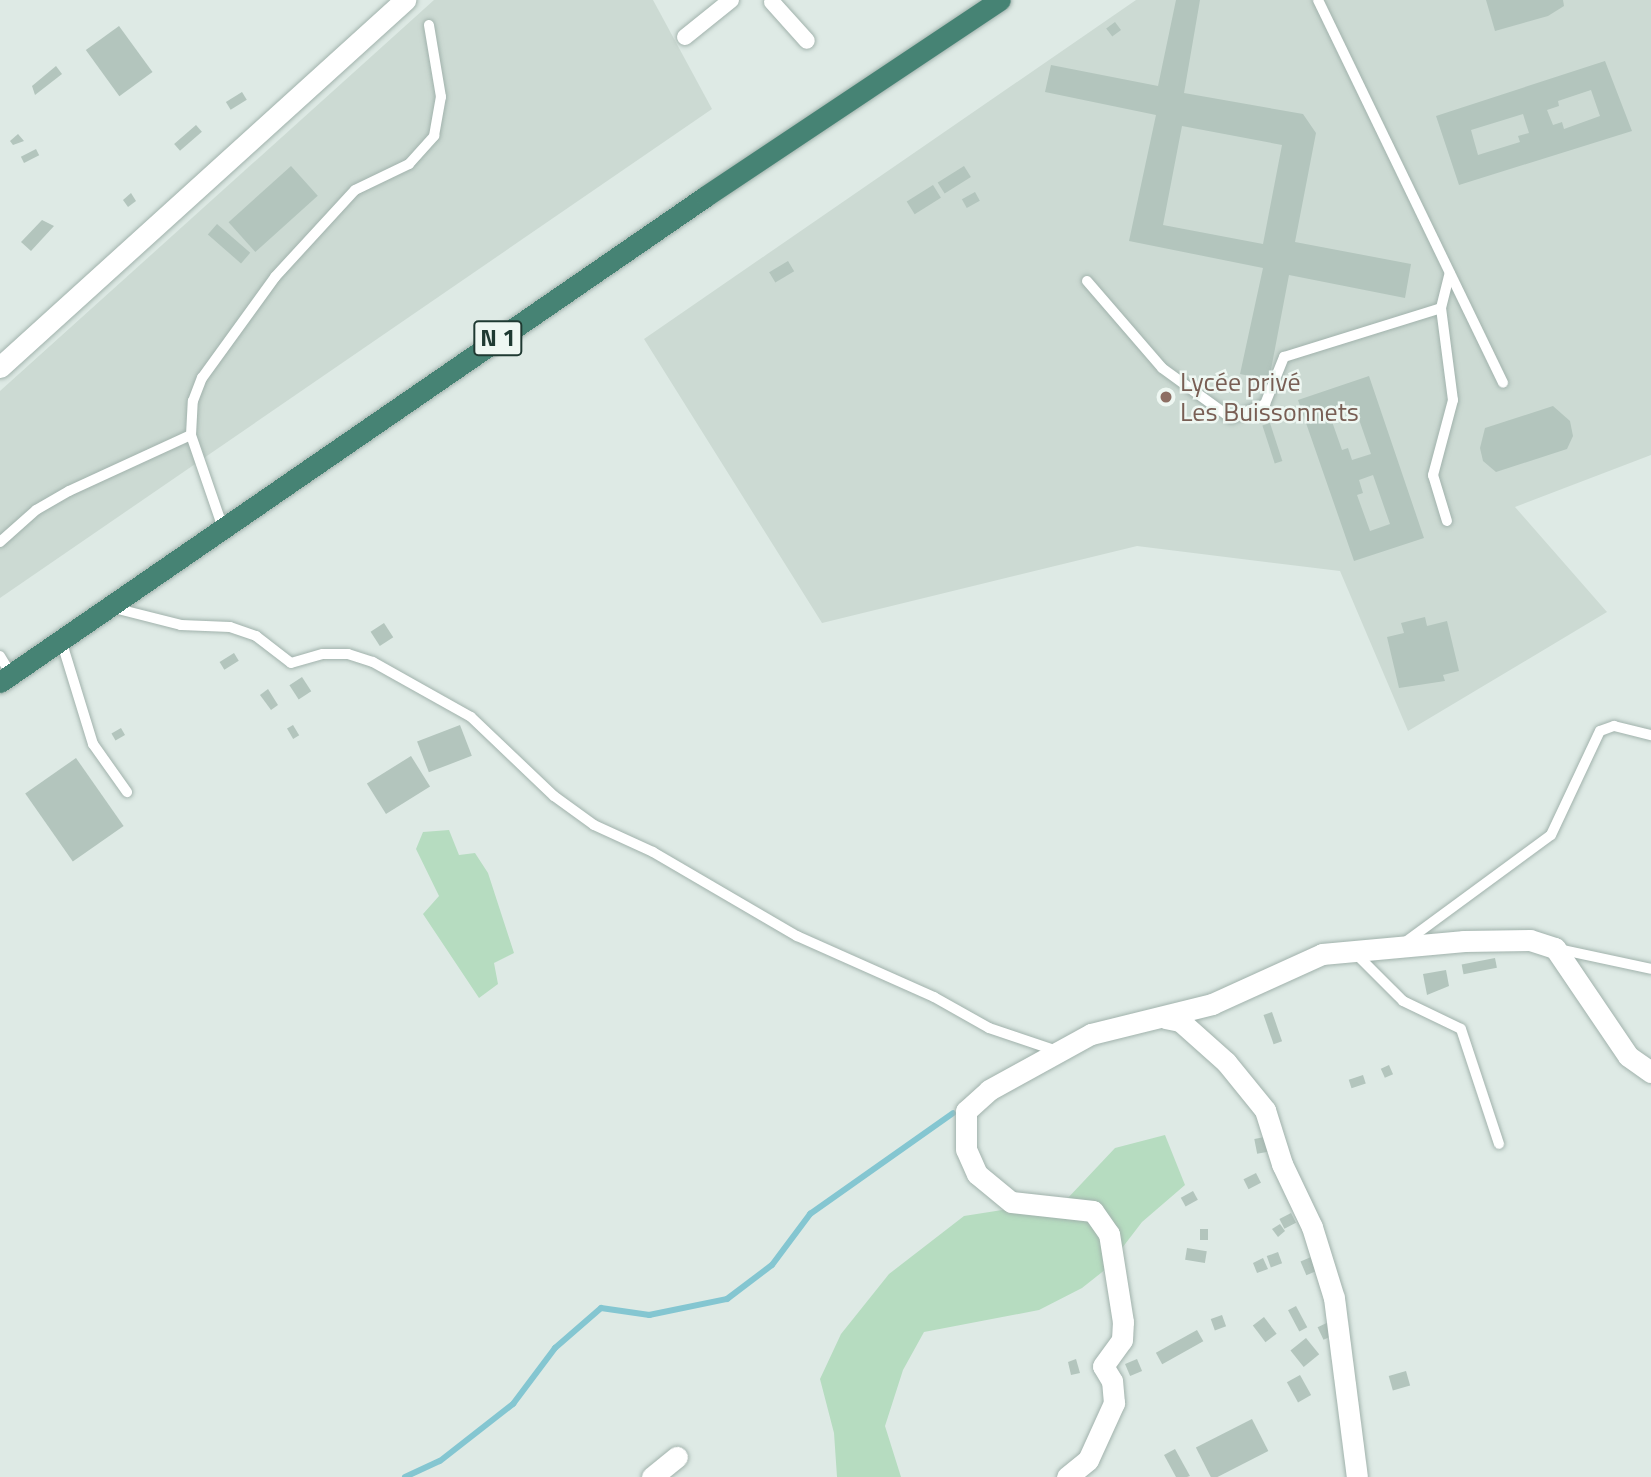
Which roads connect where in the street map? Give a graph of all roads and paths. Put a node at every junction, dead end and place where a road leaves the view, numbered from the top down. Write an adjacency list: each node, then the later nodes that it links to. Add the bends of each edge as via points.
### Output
1 (405, 0): 12 (street)
2 (731, 0): 7 (street)
3 (1000, 0): 16 (highway, N 1, via 706,195)
4 (1318, 0): 9 (lane)
5 (769, 1): 8 (street)
6 (429, 25): 14 (lane, via 441,97 434,136 410,164 355,190 275,277 202,378)
7 (685, 37)
8 (807, 41)
9 (1450, 273): 11 (lane); 13 (lane)
10 (1087, 281): 11 (lane, via 1162,368 1231,418 1265,404 1284,357)
11 (1441, 308): 15 (lane, via 1453,400 1433,475)
12 (0, 367)
13 (1503, 383)
14 (191, 435): 16 (lane); 17 (lane, via 69,491 36,510)
15 (1447, 522)
16 (223, 528): 18 (highway, N 1)
17 (0, 542)
18 (109, 607): 19 (highway, N 1); 28 (lane, via 181,625 230,627 256,636 291,663 323,654 348,654 373,662 471,717 554,796 594,825 653,852 797,936 934,997 989,1028)
19 (61, 640): 20 (highway, N 1); 22 (lane, via 93,744)
20 (4, 671)
21 (1651, 735): 23 (lane, via 1614,726 1600,731 1551,835)
22 (127, 792)
23 (1402, 944): 24 (street, via 1530,940); 25 (street)
24 (1555, 948): 26 (lane); 29 (street, via 1628,1056)
25 (1353, 951): 27 (street, via 1322,954 1212,1004); 30 (lane, via 1403,1001 1461,1029)
26 (1651, 969)
27 (1165, 1018): 28 (street, via 1091,1034); 34 (street, via 1180,1021 1226,1062 1265,1110 1282,1164 1312,1227 1334,1298)
28 (1060, 1052): 33 (street, via 989,1090 966,1111 964,1123 966,1149 977,1174 997,1193 1011,1202 1093,1211 1109,1234 1123,1322 1122,1340 1103,1366 1112,1381 1114,1403 1088,1460)
29 (1651, 1072)
30 (1499, 1144)
31 (677, 1457): 32 (street)
32 (652, 1477)
33 (1067, 1477)
34 (1357, 1477)

